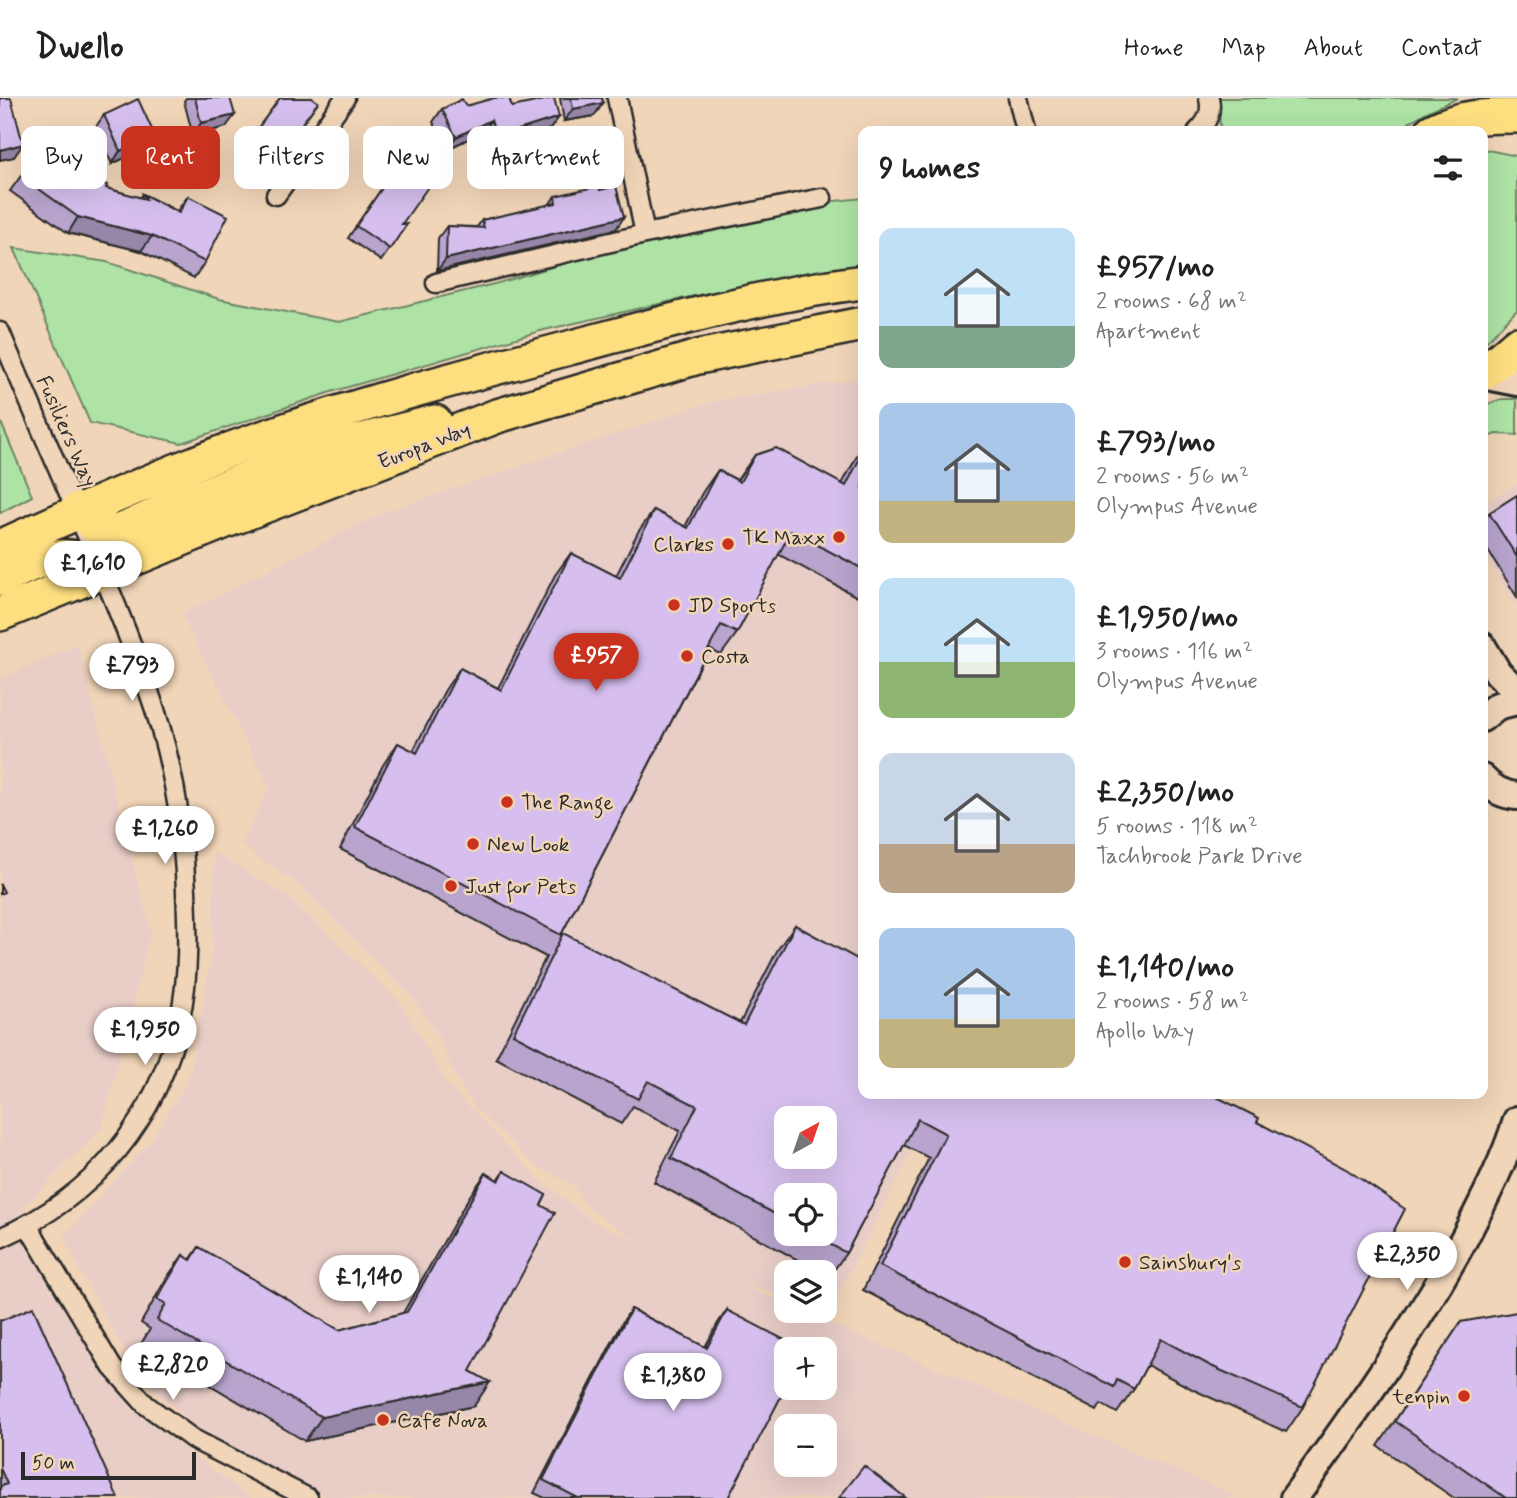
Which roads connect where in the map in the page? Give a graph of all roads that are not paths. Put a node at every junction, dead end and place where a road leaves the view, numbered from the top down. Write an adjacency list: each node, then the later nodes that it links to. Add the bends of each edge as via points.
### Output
1 (345, 98): 11 (street)
2 (617, 98): 13 (street)
3 (1018, 98): 7 (street)
4 (1209, 98): 8 (street, via 1211,110)
5 (1482, 116): 6 (highway); 9 (highway); 10 (highway)
6 (1517, 116)
7 (1023, 126)
8 (1202, 126)
9 (1442, 126)
10 (1517, 130)
11 (276, 195)
12 (822, 198): 13 (street)
13 (645, 234): 14 (street)
14 (436, 282)
15 (858, 283): 23 (highway, via 719,307 329,415)
16 (858, 325): 22 (highway, Europa Way, via 698,357)
17 (0, 332): 23 (street, Fusiliers Way)
18 (1517, 344): 19 (highway)
19 (1488, 369)
20 (1488, 375): 21 (street)
21 (1517, 382)
22 (497, 416): 23 (highway, via 427,423 335,447 124,530 100,530); 25 (highway, Europa Way, via 233,518)
23 (78, 510): 24 (highway); 25 (street, Fusiliers Way)
24 (0, 547)
25 (98, 561): 26 (highway, via 62,556); 27 (highway, Europa Way, via 57,589); 35 (street, Fusiliers Way, via 148,690 173,782 185,869 181,1015 170,1057 133,1130 89,1182)
26 (0, 579)
27 (0, 614)
28 (1488, 656): 29 (street)
29 (1517, 691)
30 (1517, 701): 31 (street)
31 (1488, 713)
32 (1488, 783): 33 (street)
33 (1515, 799)
34 (1517, 1120): 38 (street, via 1485,1199 1440,1283)
35 (27, 1226): 36 (street, Fusiliers Way); 37 (street, via 112,1367 146,1405 193,1439)
36 (0, 1238)
37 (308, 1498)
38 (1294, 1498)

